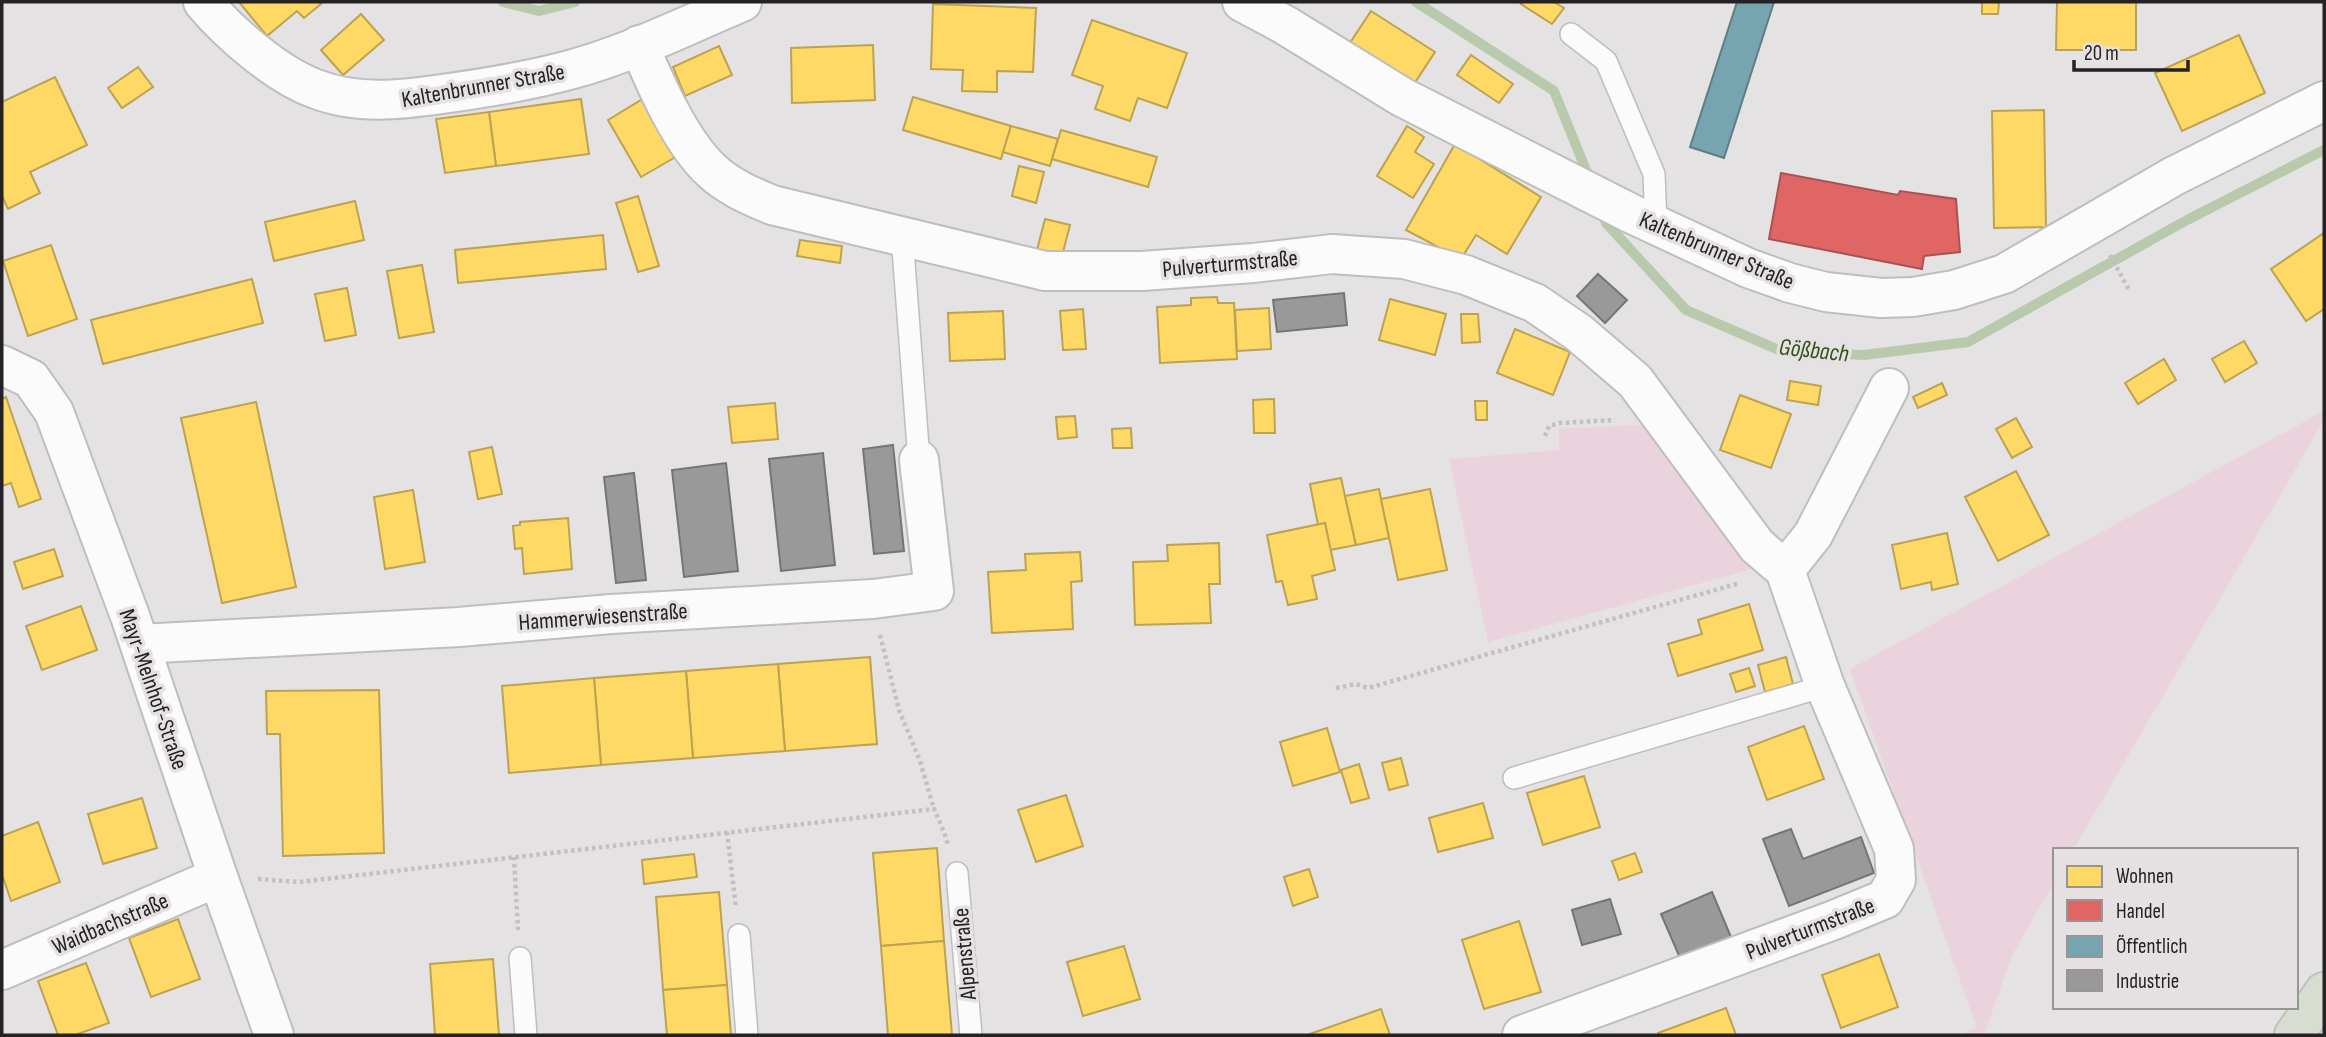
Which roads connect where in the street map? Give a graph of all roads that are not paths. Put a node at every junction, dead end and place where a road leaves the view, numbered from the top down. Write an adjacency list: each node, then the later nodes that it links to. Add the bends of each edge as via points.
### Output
1 (203, 2): 5 (street, Kaltenbrunner Straße, via 223,25 282,71 316,89 360,99 391,101 486,88 574,69)
2 (742, 2): 5 (street, Kaltenbrunner Straße)
3 (1242, 2): 7 (street, Kaltenbrunner Straße, via 1402,97)
4 (1571, 34): 7 (lane, via 1605,61 1654,174)
5 (639, 45): 8 (street, Pulverturmstraße, via 684,135 711,171 743,193 772,205)
6 (2324, 101): 7 (street, Kaltenbrunner Straße, via 2174,176 2004,274 1954,290 1913,296 1883,314 1748,268)
7 (1643, 218)
8 (902, 236): 11 (lane); 12 (street, Pulverturmstraße, via 1045,271 1142,271 1332,254 1404,259 1466,275 1535,303 1635,381 1757,546)
9 (2, 365): 13 (street, Mayr-Melnhof-Straße, via 31,379 54,412)
10 (1889, 388): 12 (street, via 1813,535)
11 (919, 460): 13 (street, Hammerwiesenstraße, via 934,591 873,599)
12 (1785, 570): 14 (street, Pulverturmstraße)
13 (140, 643): 17 (street, Mayr-Melnhof-Straße)
14 (1825, 686): 15 (lane); 26 (street, Pulverturmstraße, via 1894,849 1896,880 1885,899)
15 (1514, 778)
16 (957, 873): 25 (lane, Alpenstraße)
17 (218, 877): 20 (street, Waidbachstraße); 22 (street, Mayr-Melnhof-Straße)
18 (739, 935): 24 (lane)
19 (520, 958): 23 (lane)
20 (2, 970)
21 (2324, 992): 27 (highway)
22 (274, 1035)
23 (526, 1035)
24 (747, 1035)
25 (971, 1035)
26 (1522, 1035)
27 (2294, 1035)

